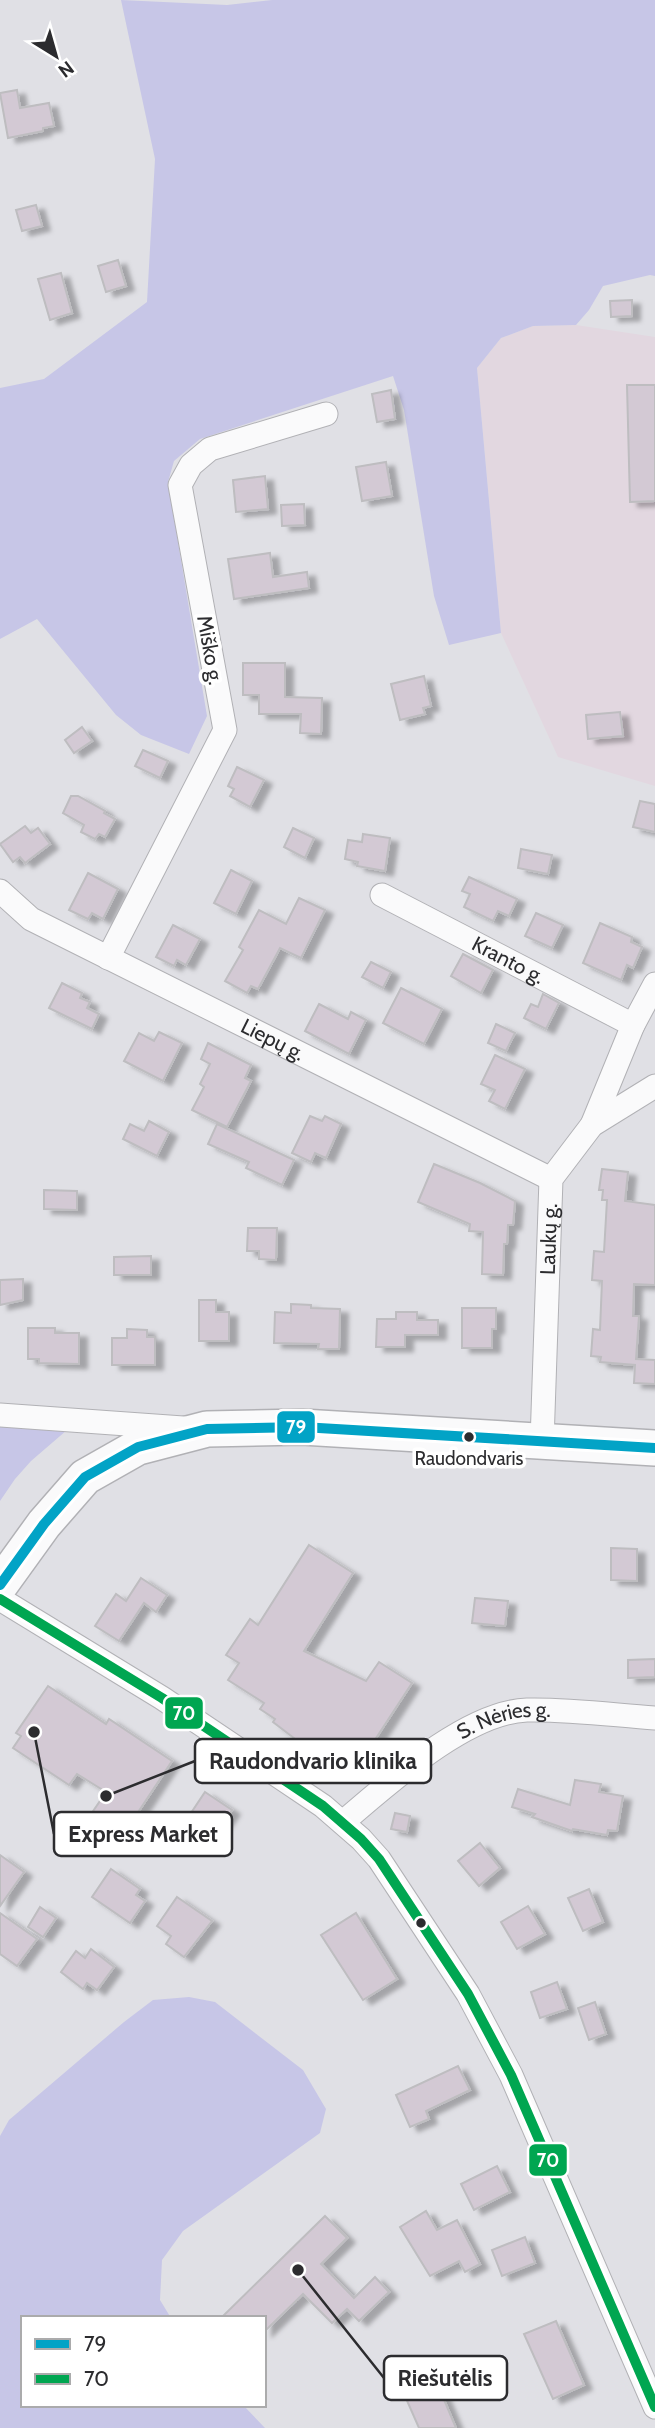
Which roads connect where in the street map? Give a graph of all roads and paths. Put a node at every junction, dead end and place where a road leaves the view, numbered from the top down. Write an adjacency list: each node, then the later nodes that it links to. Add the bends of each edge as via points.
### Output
1 (326, 414): 4 (street, Miško g., via 210,449 191,465 180,485 225,730)
2 (0, 891): 4 (street, Liepų g., via 31,919)
3 (382, 895): 6 (street, Kranto g.)
4 (108, 958): 9 (street, Liepų g.)
5 (655, 984): 6 (street)
6 (633, 1025): 8 (street)
7 (655, 1086): 8 (street, Laukų g.)
8 (592, 1125): 9 (street, Laukų g.)
9 (551, 1179): 12 (street, Laukų g.)
10 (0, 1415): 11 (street)
11 (207, 1429): 12 (main road, via 302,1427); 14 (main road, via 138,1447 85,1477)
12 (542, 1442): 13 (main road)
13 (655, 1448)
14 (0, 1585)
15 (0, 1599): 17 (street, via 162,1698)
16 (655, 1718): 17 (street, S. Nėries g., via 526,1710 500,1715 467,1728 431,1752)
17 (342, 1822): 18 (street, via 392,1878 488,2029)
18 (655, 2407)

